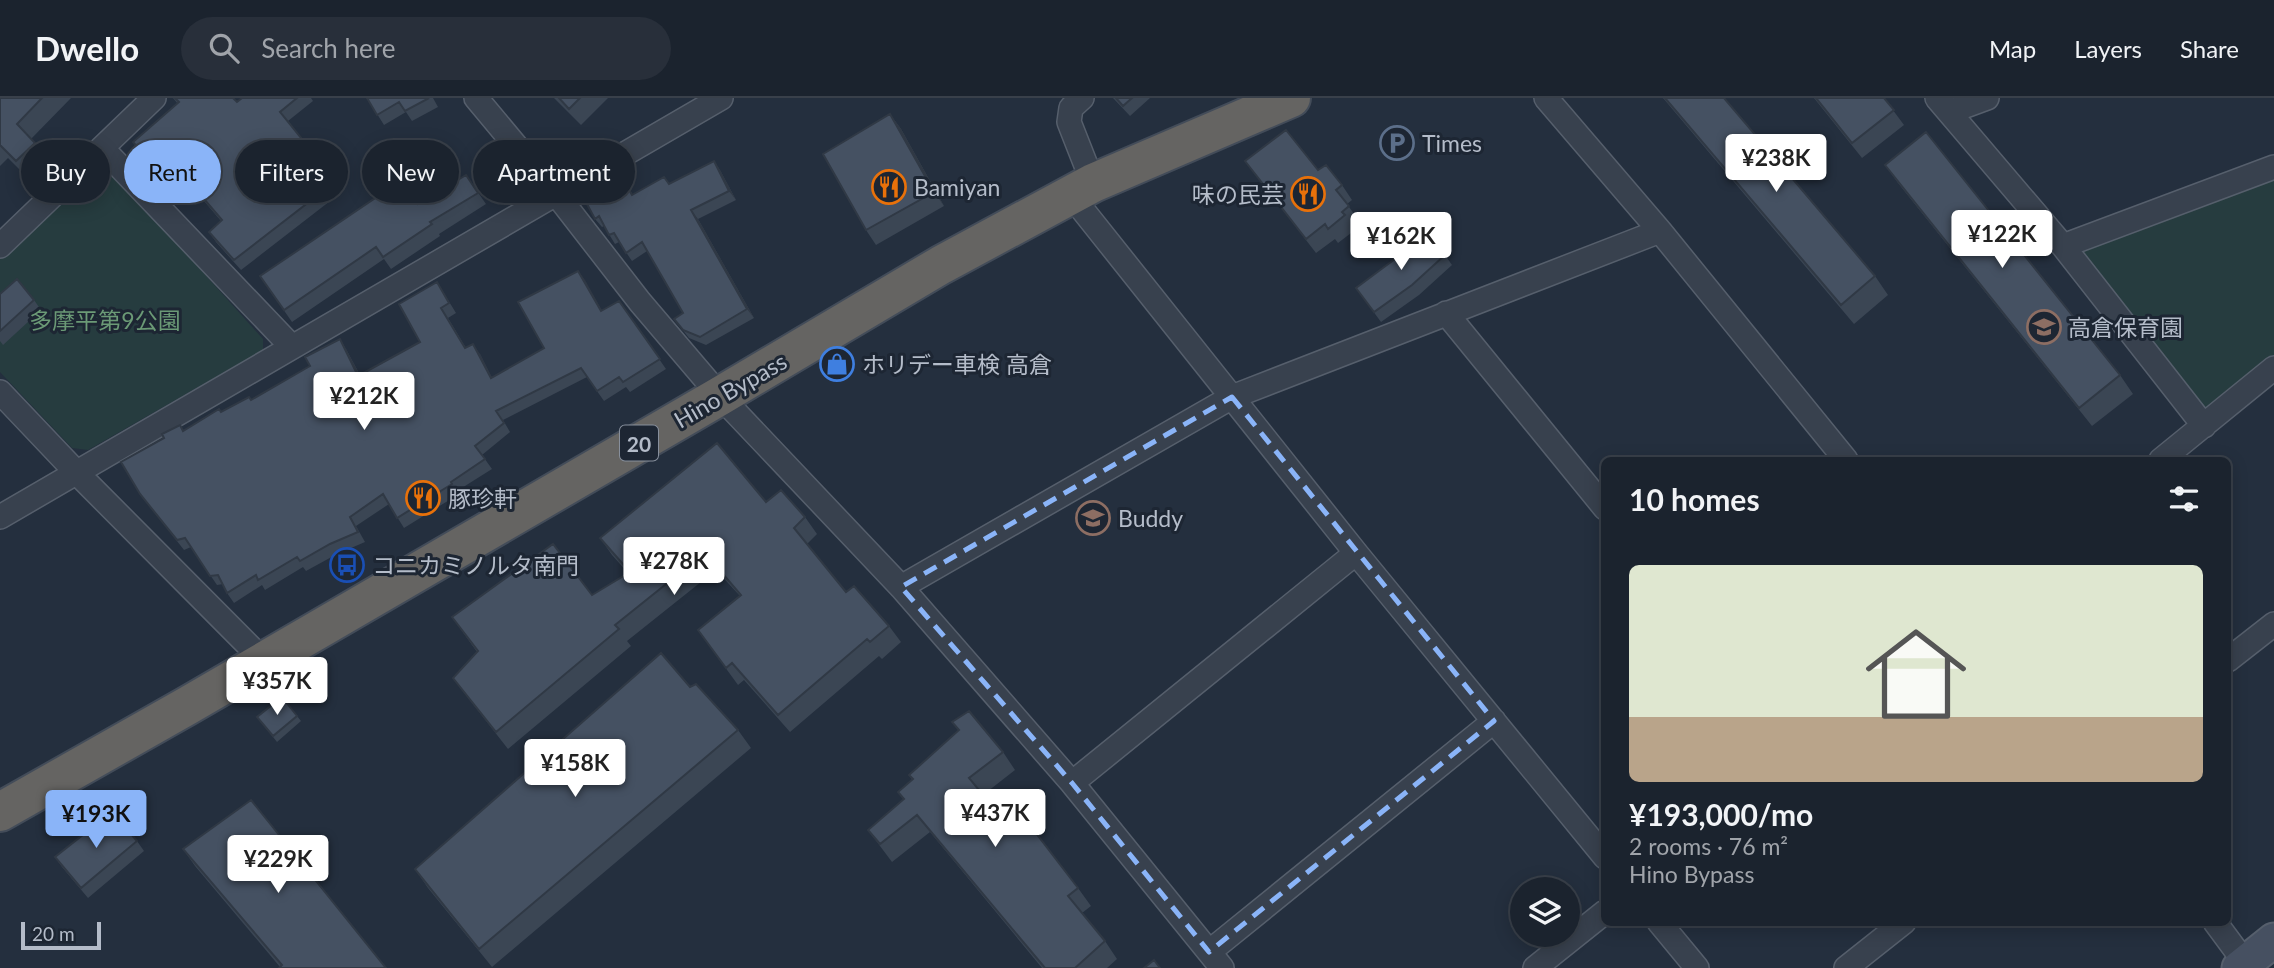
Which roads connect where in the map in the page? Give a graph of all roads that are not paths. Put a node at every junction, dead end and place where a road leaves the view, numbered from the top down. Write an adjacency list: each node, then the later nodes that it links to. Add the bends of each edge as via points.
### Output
1 (154, 98): 9 (street)
2 (476, 98): 10 (street)
3 (722, 98): 11 (street)
4 (1082, 98): 14 (street, via 1071,108 1069,122)
5 (1291, 98): 14 (highway, Hino Bypass / 20)
6 (1546, 98): 18 (street)
7 (1987, 98): 8 (street)
8 (1943, 105): 20 (street)
9 (110, 140)
10 (511, 140)
11 (635, 149)
12 (110, 156): 22 (street)
13 (2274, 167): 20 (street)
14 (1082, 189): 25 (highway, Hino Bypass / 20, via 941,265); 26 (street)
15 (45, 203): 19 (street)
16 (543, 203): 22 (street)
17 (563, 203): 25 (street)
18 (1660, 231): 21 (street); 28 (street)
19 (0, 246)
20 (2063, 246): 27 (street)
21 (1446, 313): 26 (street); 31 (street)
22 (292, 347): 30 (street)
23 (2274, 368): 27 (street)
24 (0, 392): 30 (street)
25 (720, 396): 34 (street); 37 (highway, Hino Bypass / 20)
26 (1232, 397): 33 (street); 34 (street)
27 (2204, 426): 29 (street)
28 (1844, 457)
29 (2165, 457)
30 (76, 473): 32 (street); 37 (street)
31 (1601, 503)
32 (0, 517)
33 (1356, 553): 38 (street); 39 (street)
34 (901, 587): 39 (street)
35 (2274, 624): 36 (street)
36 (2231, 658)
37 (262, 660): 40 (highway, Hino Bypass / 20)
38 (1494, 721): 41 (street); 47 (street)
39 (1072, 783): 47 (street)
40 (0, 812)
41 (1601, 852)
42 (1601, 915): 49 (street)
43 (1662, 926): 50 (street)
44 (1899, 926): 51 (street)
45 (2218, 926): 48 (street)
46 (2274, 940): 48 (main road)
47 (1216, 960)
48 (2244, 966)
49 (1535, 968)
50 (1697, 968)
51 (1846, 968)

